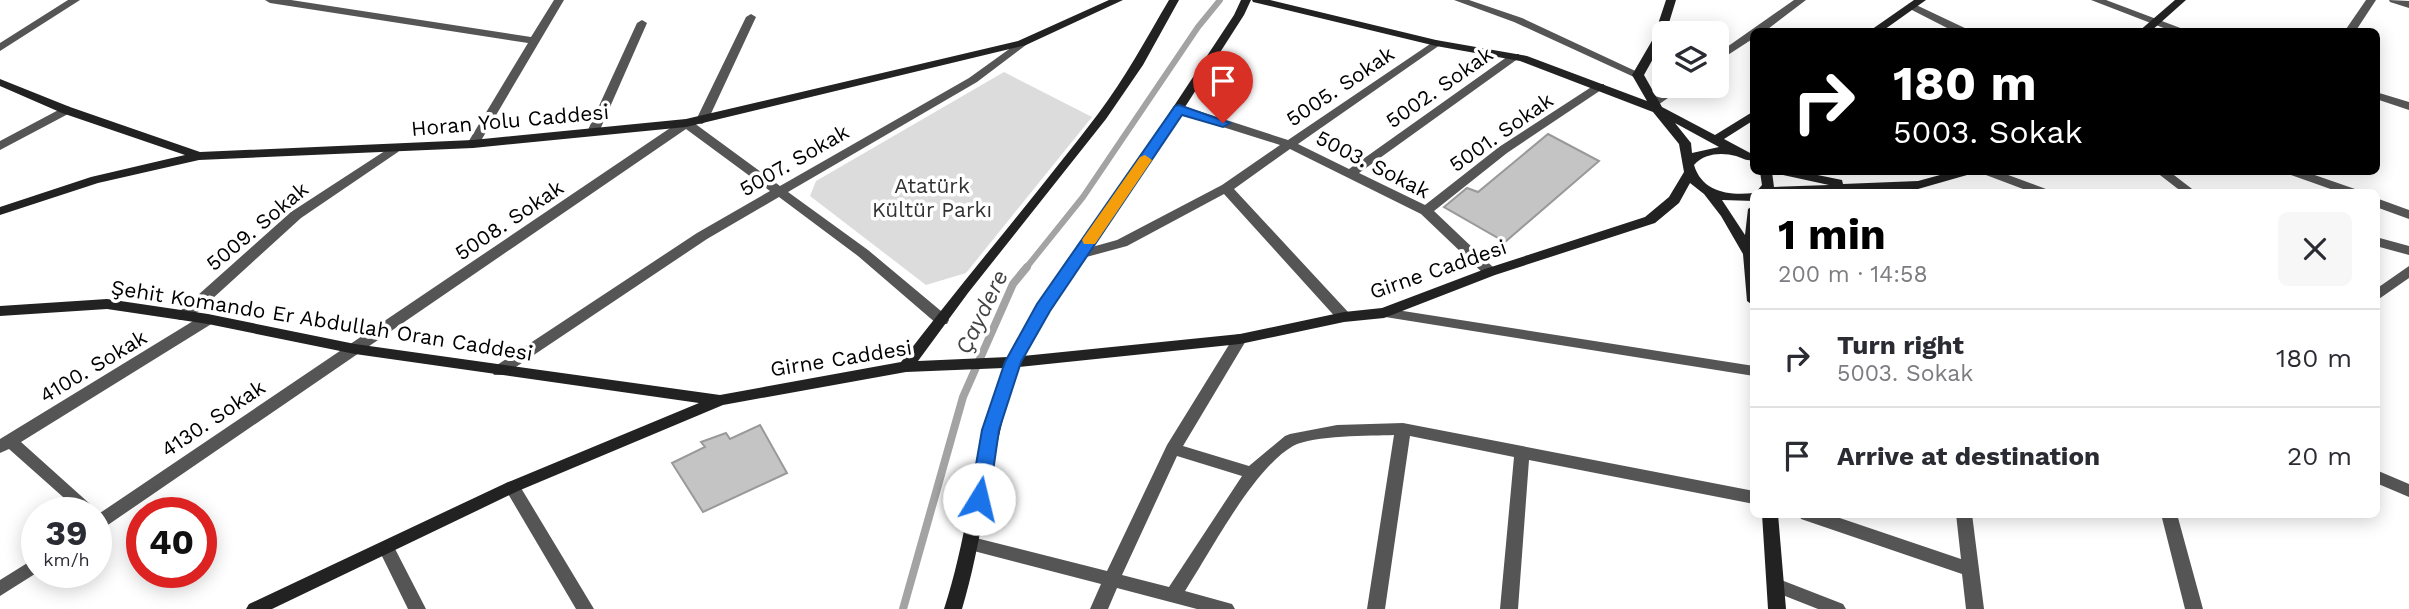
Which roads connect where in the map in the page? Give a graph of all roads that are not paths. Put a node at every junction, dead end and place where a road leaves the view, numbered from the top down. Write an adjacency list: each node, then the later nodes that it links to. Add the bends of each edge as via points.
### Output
1 (75, 0): 30 (street)
2 (270, 0): 27 (street)
3 (559, 0): 27 (street)
4 (1118, 0): 28 (street, 5007. Sokak)
5 (1174, 0): 86 (street, via 1102,116)
6 (1246, 0): 40 (street)
7 (1257, 0): 29 (street)
8 (1459, 0): 33 (street, via 1518,20)
9 (1671, 0): 33 (street)
10 (1801, 0): 20 (street)
11 (2096, 0): 18 (street)
12 (2181, 0): 18 (street)
13 (2371, 0): 25 (street)
14 (2395, 0): 16 (street)
15 (1916, 3): 21 (street); 22 (street)
16 (2409, 5)
17 (751, 17): 43 (street)
18 (2155, 22): 23 (street); 24 (street)
19 (642, 23): 45 (street)
20 (1761, 28)
21 (1879, 28)
22 (1958, 28)
23 (2148, 28)
24 (2174, 28)
25 (2352, 28)
26 (1750, 36): 31 (street)
27 (535, 41): 47 (street)
28 (1022, 43): 43 (street, Horan Yolu Caddesi); 67 (street, 5007. Sokak, via 973,80)
29 (1436, 43): 32 (street); 48 (street, 5005. Sokak)
30 (0, 48)
31 (1729, 50)
32 (1515, 56): 35 (street); 55 (street, 5002. Sokak)
33 (1638, 75): 38 (street)
34 (0, 82): 41 (street)
35 (1600, 86): 38 (street); 72 (street, 5001. Sokak, via 1503,150)
36 (2380, 95): 39 (street)
37 (1665, 98): 38 (street)
38 (1656, 106): 46 (street); 54 (street, via 1685,143)
39 (2409, 106)
40 (1179, 109): 48 (street, 5003. Sokak); 77 (street)
41 (66, 110): 49 (street); 51 (street)
42 (1750, 117): 46 (street)
43 (702, 120): 44 (street, Horan Yolu Caddesi)
44 (685, 124): 45 (street, Horan Yolu Caddesi); 67 (street); 88 (street, 5008. Sokak)
45 (593, 132): 47 (street, Horan Yolu Caddesi)
46 (1715, 140): 52 (street)
47 (473, 144): 50 (street, Horan Yolu Caddesi)
48 (1289, 144): 55 (street, 5003. Sokak); 61 (street, 5005. Sokak)
49 (0, 146)
50 (394, 149): 51 (street, Horan Yolu Caddesi); 83 (street, 5009. Sokak, via 296,215)
51 (199, 156): 71 (street, Horan Yolu Caddesi, via 95,180)
52 (1750, 158)
53 (1750, 159): 54 (street, via 1726,151 1704,152)
54 (1689, 169): 68 (street); 79 (street, Girne Caddesi, via 1674,200 1650,220)
55 (1350, 174): 72 (street, 5003. Sokak)
56 (1799, 175): 62 (street)
57 (1953, 175): 63 (street)
58 (1998, 175): 64 (street)
59 (2166, 175): 65 (street)
60 (2303, 175): 66 (street)
61 (1226, 188): 77 (street, 5005. Sokak, via 1122,243); 84 (street)
62 (1869, 189)
63 (1883, 189)
64 (2033, 189)
65 (2185, 189)
66 (2342, 189)
67 (780, 190): 86 (street); 92 (street, 5007. Sokak, via 702,236)
68 (1708, 191): 69 (street, via 1732,198); 76 (street)
69 (1750, 195)
70 (2380, 204): 73 (street)
71 (0, 211)
72 (1426, 211): 79 (street, 5003. Sokak)
73 (2409, 215)
74 (2380, 242): 75 (street)
75 (2409, 251)
76 (1750, 253)
77 (1079, 255): 89 (street)
78 (2409, 271): 80 (street)
79 (1490, 272): 82 (street, Girne Caddesi)
80 (2380, 293)
81 (0, 311): 83 (street, Şehit Komando Er Abdullah Oran Caddesi, via 107,304)
82 (1384, 313): 84 (street, Girne Caddesi); 91 (street)
83 (184, 316): 85 (street, Şehit Komando Er Abdullah Oran Caddesi)
84 (1344, 317): 87 (street, Girne Caddesi)
85 (208, 319): 88 (street, Şehit Komando Er Abdullah Oran Caddesi); 95 (street, 4100. Sokak)
86 (942, 320): 90 (street)
87 (1240, 339): 89 (street, Girne Caddesi); 96 (street)
88 (355, 349): 92 (street, Şehit Komando Er Abdullah Oran Caddesi); 104 (street, 4130. Sokak)
89 (1013, 362): 90 (street, Girne Caddesi); 109 (street, via 990,430)
90 (906, 367): 93 (street, Girne Caddesi)
91 (1750, 370)
92 (499, 371): 93 (street, Şehit Komando Er Abdullah Oran Caddesi)
93 (721, 400): 100 (street, Girne Caddesi)
94 (1403, 429): 97 (street); 98 (street, via 1337,431 1290,440); 123 (street)
95 (5, 444): 102 (street)
96 (1173, 449): 98 (street); 113 (street)
97 (1522, 452): 103 (street); 124 (street)
98 (1252, 473): 116 (street)
99 (2380, 478): 101 (street)
100 (512, 487): 110 (street, Girne Caddesi); 119 (street)
101 (2409, 491)
102 (71, 497)
103 (1750, 497)
104 (112, 508)
105 (1770, 518): 114 (street)
106 (1819, 518): 111 (street)
107 (1964, 518): 111 (street)
108 (2170, 518): 128 (street)
109 (972, 544): 113 (street); 120 (street)
110 (386, 548): 117 (street, Girne Caddesi); 118 (street)
111 (1970, 570): 127 (street)
112 (21, 575): 115 (street)
113 (1111, 579): 116 (street); 121 (street)
114 (1776, 585): 125 (street); 126 (street)
115 (0, 589)
116 (1173, 596): 122 (street)
117 (255, 609)
118 (417, 609)
119 (585, 609)
120 (953, 609)
121 (1099, 609)
122 (1226, 609)
123 (1376, 609)
124 (1509, 609)
125 (1777, 609)
126 (1837, 609)
127 (1975, 609)
128 (2194, 609)

